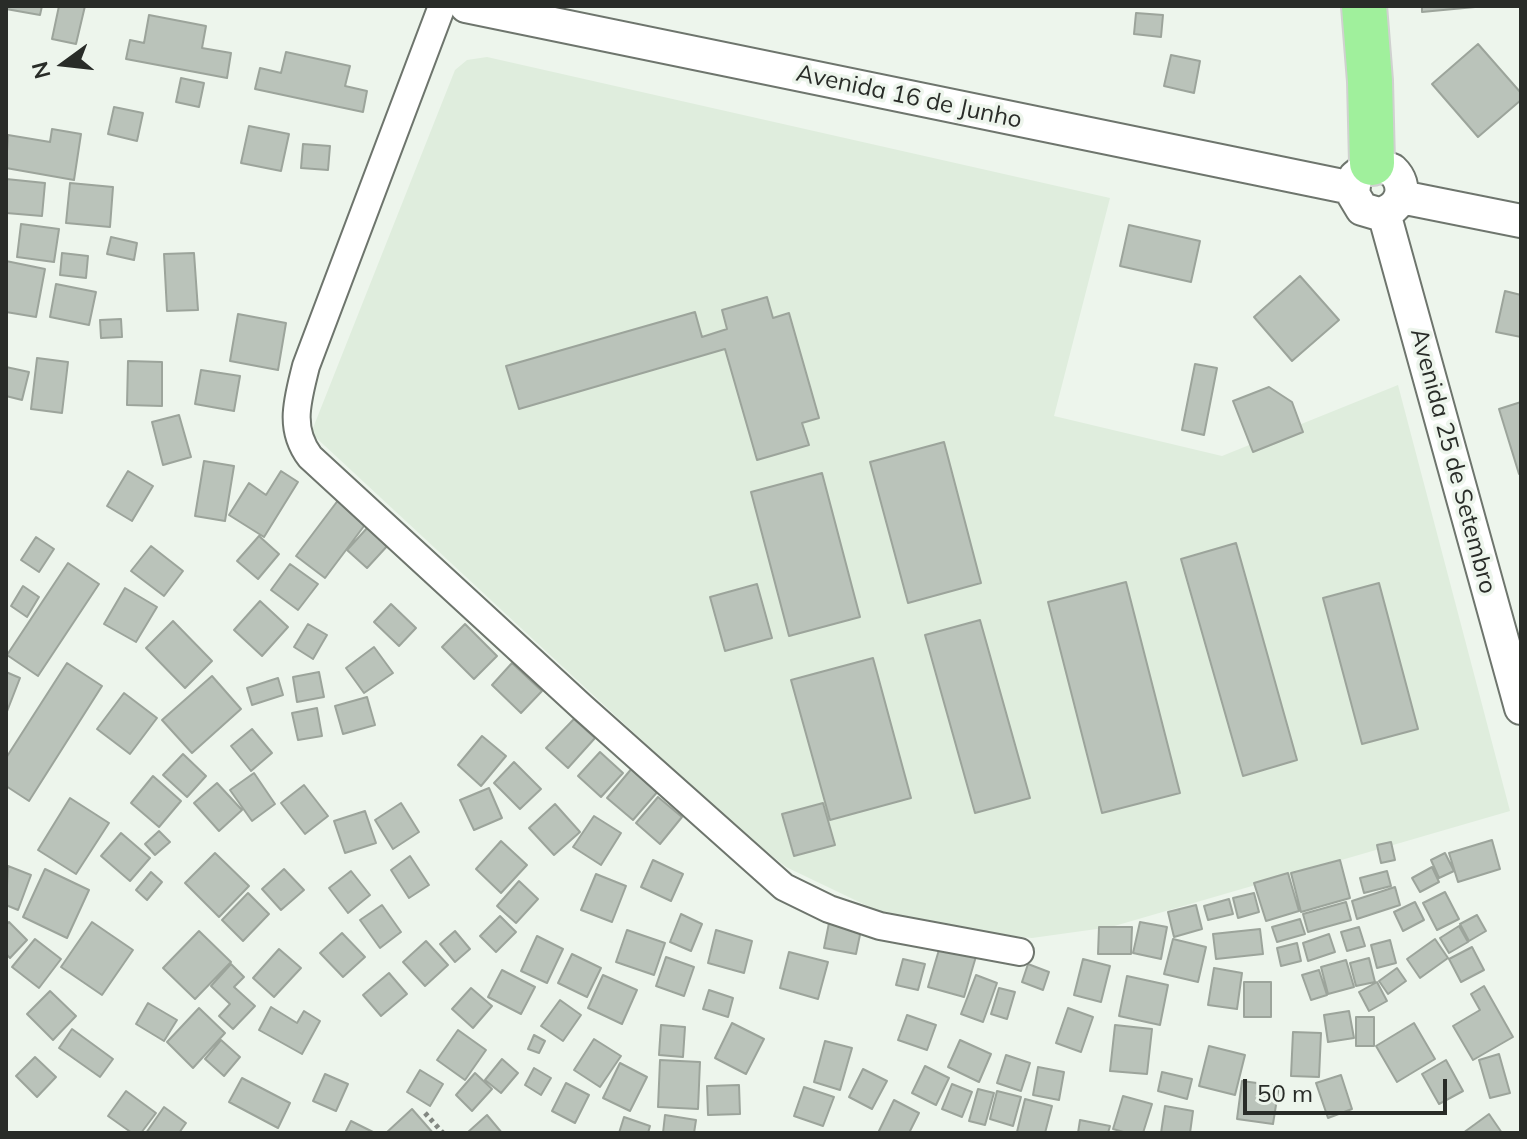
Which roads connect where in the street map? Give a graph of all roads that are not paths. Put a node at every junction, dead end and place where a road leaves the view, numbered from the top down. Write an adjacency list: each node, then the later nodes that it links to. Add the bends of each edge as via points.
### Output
1 (442, 6): 8 (street, via 306,366 296,407 301,445 784,887 880,926)
2 (466, 6): 4 (street, Avenida 16 de Junho)
3 (1364, 6): 4 (highway, via 1370,81)
4 (1362, 176): 5 (street, via 1354,200 1362,209 1373,214); 5 (street, via 1387,167 1396,174 1401,185)
5 (1393, 205): 6 (street); 7 (street, Avenida 25 de Setembro)
6 (1521, 221)
7 (1521, 708)
8 (1020, 952)

